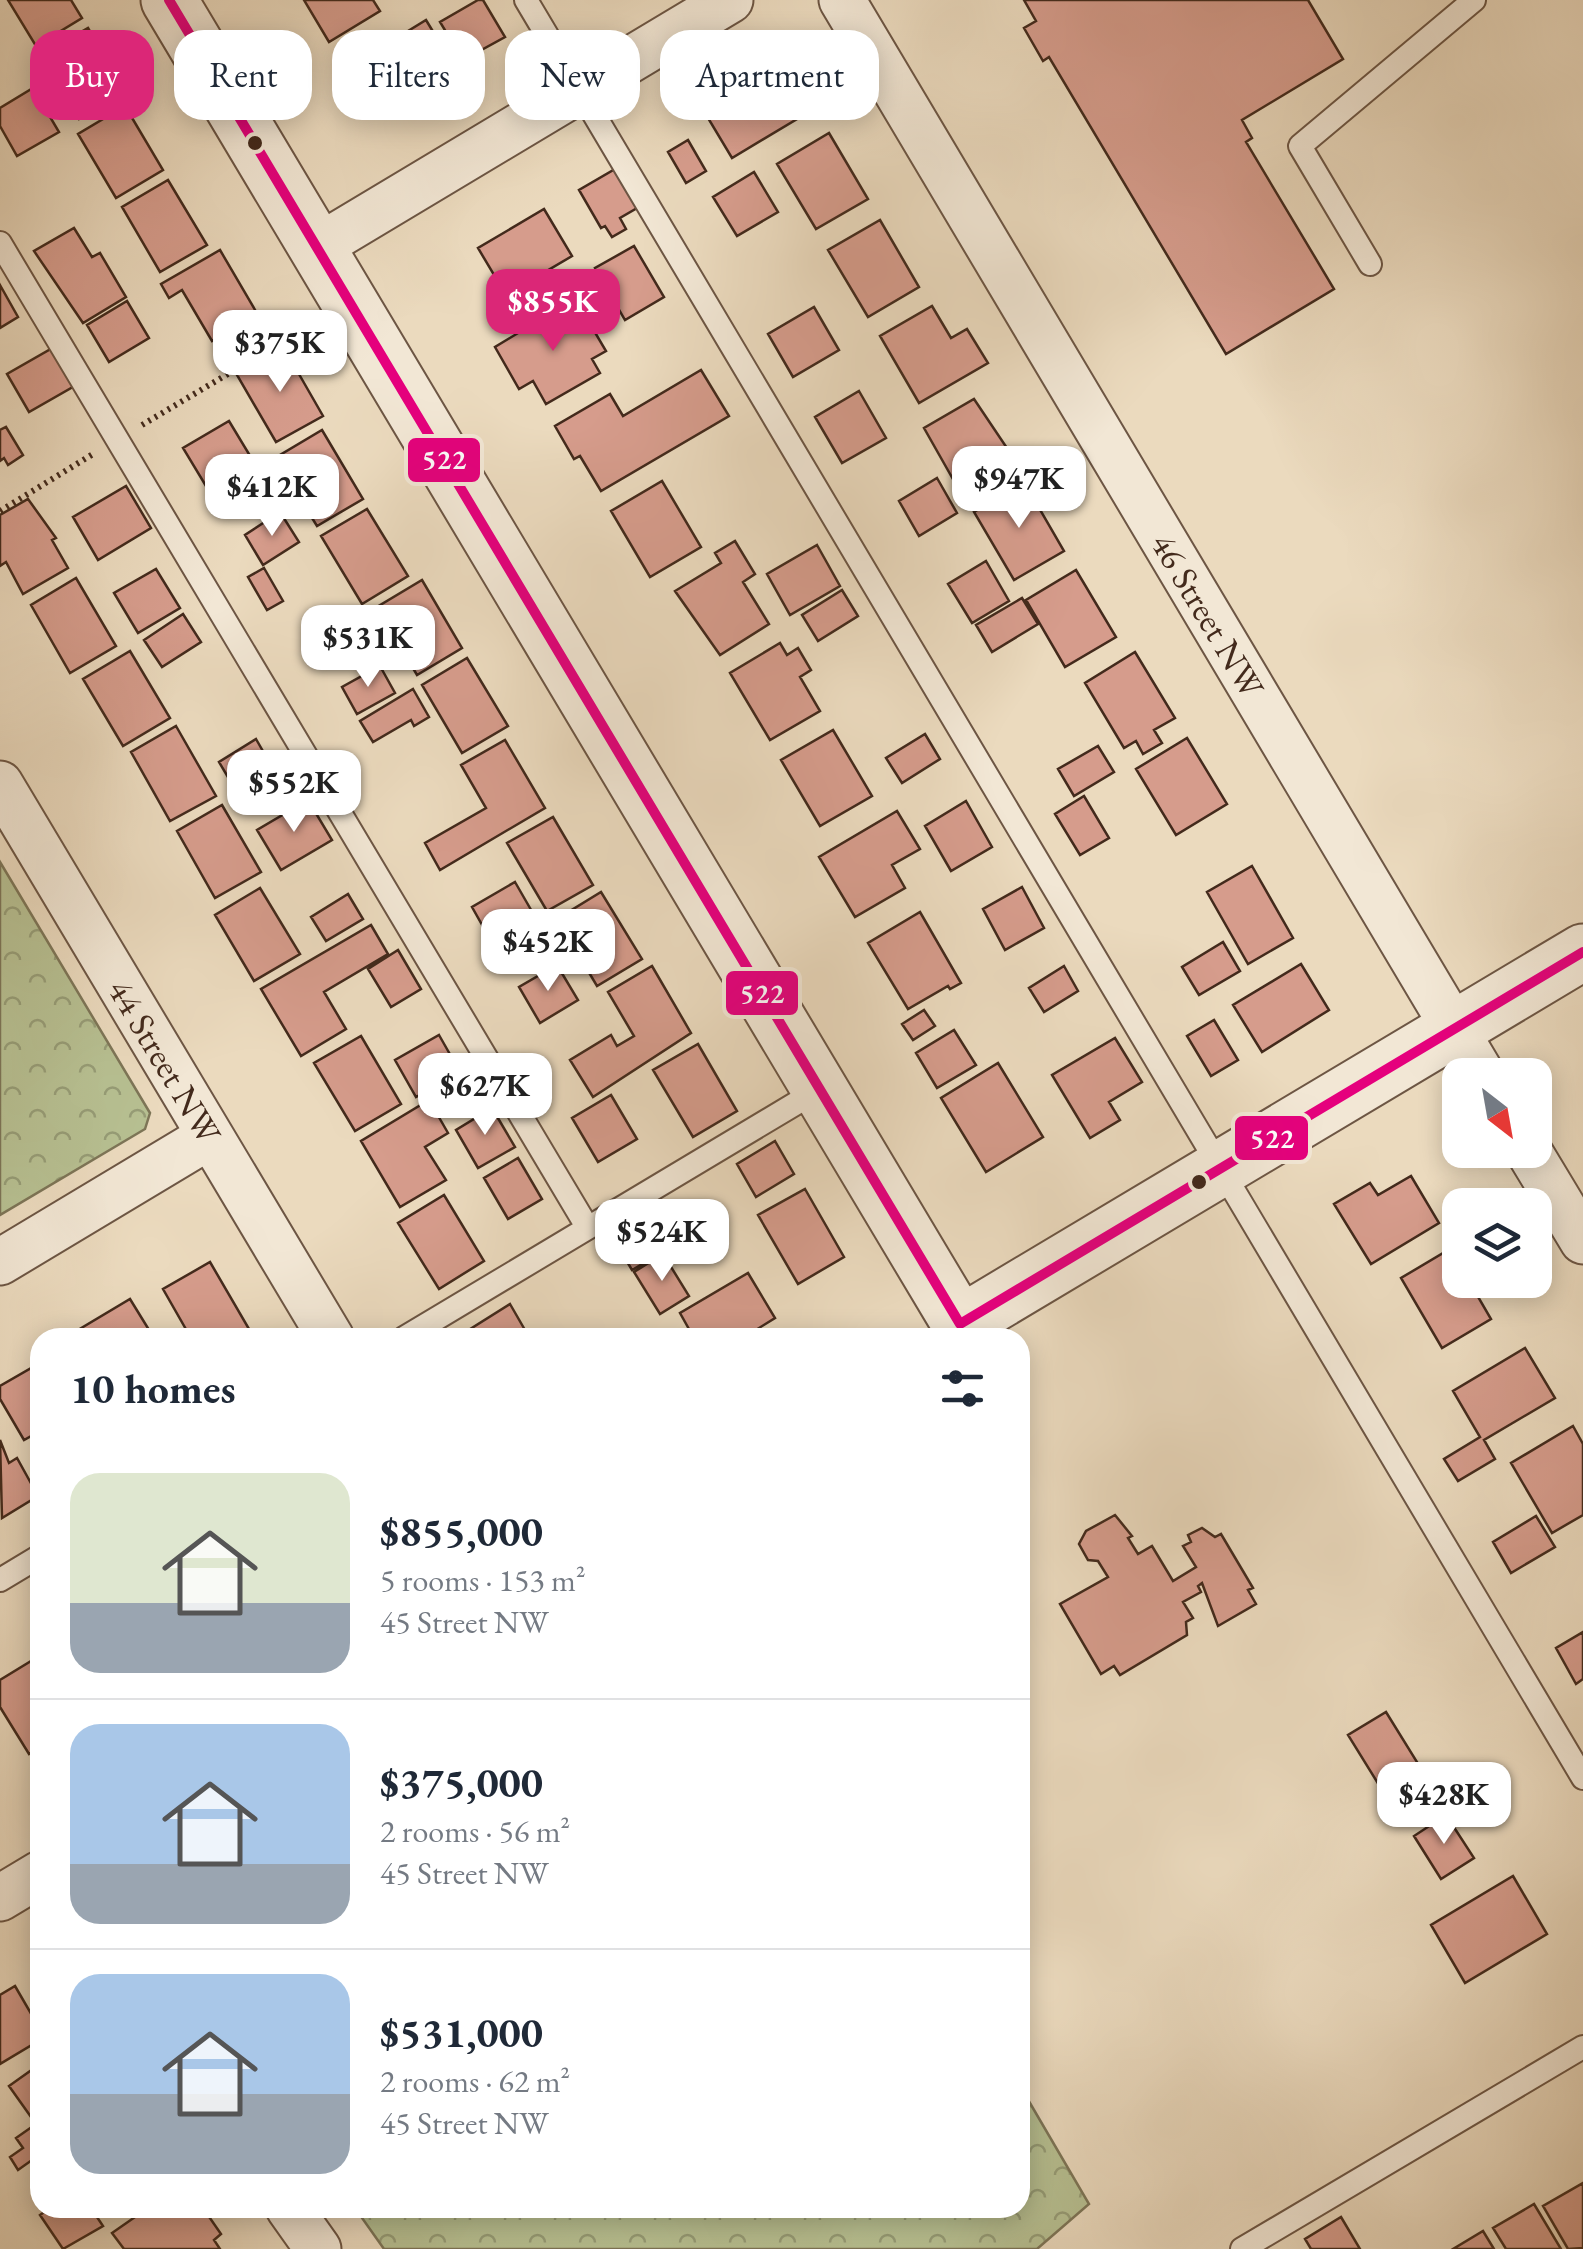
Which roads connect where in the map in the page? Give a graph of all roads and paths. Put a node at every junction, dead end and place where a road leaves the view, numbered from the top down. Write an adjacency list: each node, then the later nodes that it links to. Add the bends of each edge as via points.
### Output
1 (169, 0): 11 (street)
2 (526, 0): 6 (lane)
3 (730, 0): 7 (street)
4 (842, 0): 18 (street, 46 Street NW)
5 (1474, 0): 12 (lane, via 1300,146)
6 (544, 30)
7 (640, 53)
8 (529, 120): 11 (street)
9 (598, 120): 23 (lane)
10 (0, 243): 14 (lane)
11 (316, 248): 20 (street)
12 (1370, 264)
13 (322, 318): 14 (path)
14 (117, 440): 15 (path); 24 (lane)
15 (0, 511)
16 (0, 784): 21 (street, 44 Street NW)
17 (1583, 952): 18 (street)
18 (1454, 1029): 19 (street, 46 Street NW); 23 (street)
19 (1472, 1058)
20 (820, 1089): 24 (lane); 29 (street)
21 (210, 1136): 26 (street); 27 (street, 44 Street NW)
22 (1539, 1168): 25 (street)
23 (1218, 1170): 30 (street); 33 (lane)
24 (586, 1225): 28 (lane)
25 (1583, 1241)
26 (0, 1262)
27 (325, 1328)
28 (420, 1328)
29 (947, 1328)
30 (954, 1328)
31 (30, 1562): 32 (lane)
32 (0, 1580)
33 (1583, 1778)
34 (30, 1880): 35 (street)
35 (0, 1898)
36 (1583, 2047): 39 (lane)
37 (296, 2218): 38 (street)
38 (318, 2249)
39 (1242, 2249)

